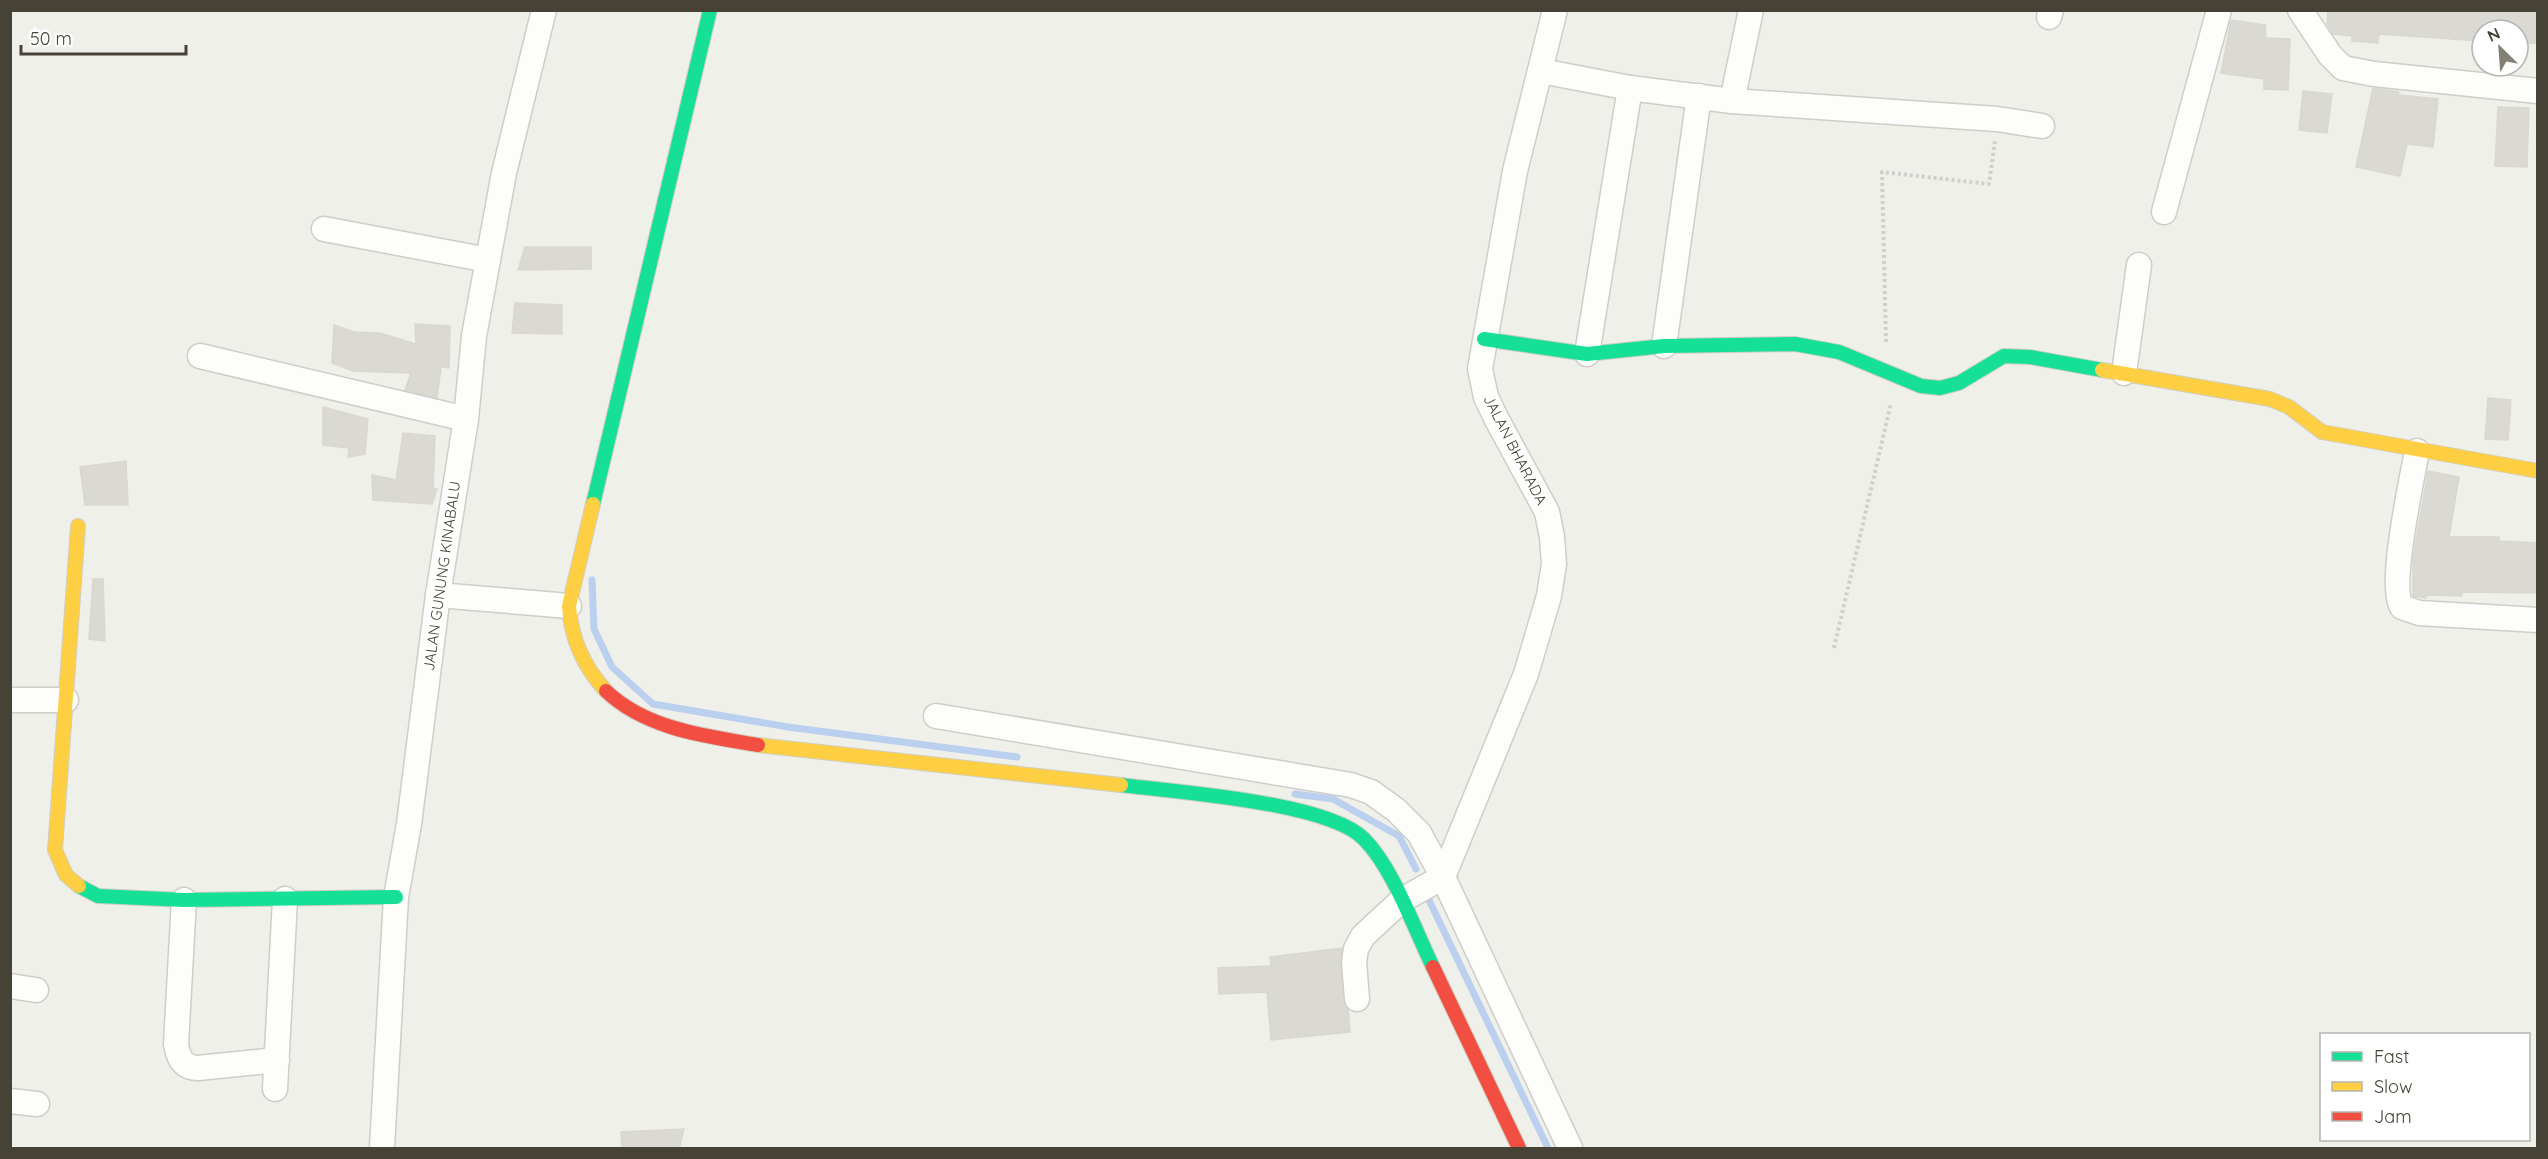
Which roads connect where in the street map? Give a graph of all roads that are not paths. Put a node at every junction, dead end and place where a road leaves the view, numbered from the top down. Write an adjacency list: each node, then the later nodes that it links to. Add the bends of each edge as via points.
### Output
1 (544, 10): 15 (street, JALAN GUNUNG KINABALU, via 504,173)
2 (710, 10): 27 (street)
3 (1555, 10): 7 (street, JALAN BHARADA)
4 (1751, 10): 11 (street)
5 (2219, 10): 13 (street)
6 (2300, 10): 9 (street, via 2343,68)
7 (1541, 72): 8 (street); 17 (street, JALAN BHARADA, via 1515,171)
8 (1630, 88): 10 (street); 19 (street)
9 (2538, 91)
10 (1699, 96): 11 (street); 18 (street)
11 (1732, 101): 12 (street, via 1997,119)
12 (2042, 126)
13 (2164, 212)
14 (324, 229): 15 (street)
15 (488, 260): 22 (street, JALAN GUNUNG KINABALU, via 474,336)
16 (2139, 265): 21 (street)
17 (1484, 339): 19 (street); 32 (street, JALAN BHARADA, via 1480,369 1486,397 1546,512 1554,564 1549,596 1526,674)
18 (1664, 346): 19 (street); 21 (street, via 1795,344 1839,352 1921,386 1940,388 1959,383 2004,356)
19 (1587, 354)
20 (200, 356): 22 (street)
21 (2124, 373): 23 (street, via 2270,399 2289,407 2322,432)
22 (466, 418): 26 (street, JALAN GUNUNG KINABALU)
23 (2417, 450): 24 (street); 28 (street, via 2401,541 2398,597 2402,607 2419,613)
24 (2538, 471)
25 (78, 526): 30 (street)
26 (438, 595): 27 (street); 33 (street, JALAN GUNUNG KINABALU)
27 (569, 606): 32 (street, via 574,641 596,678 629,709 669,726 756,745 1017,772 1299,811 1360,835 1386,869)
28 (2538, 620)
29 (10, 700): 30 (street)
30 (66, 700): 35 (street, via 55,850 61,868 76,884 98,896)
31 (936, 716): 32 (street, via 1351,785 1371,792 1419,833)
32 (1423, 889): 38 (street, via 1369,928 1356,949); 44 (street); 45 (street)
33 (396, 897): 34 (street); 43 (street, JALAN GUNUNG KINABALU)
34 (285, 899): 35 (street); 39 (street)
35 (184, 900): 39 (street, via 176,1044 183,1064 198,1068)
36 (10, 986): 37 (street)
37 (36, 990)
38 (1357, 999)
39 (276, 1060): 40 (street)
40 (275, 1089)
41 (10, 1101): 42 (street)
42 (37, 1104)
43 (382, 1149)
44 (1519, 1149)
45 (1570, 1149)

